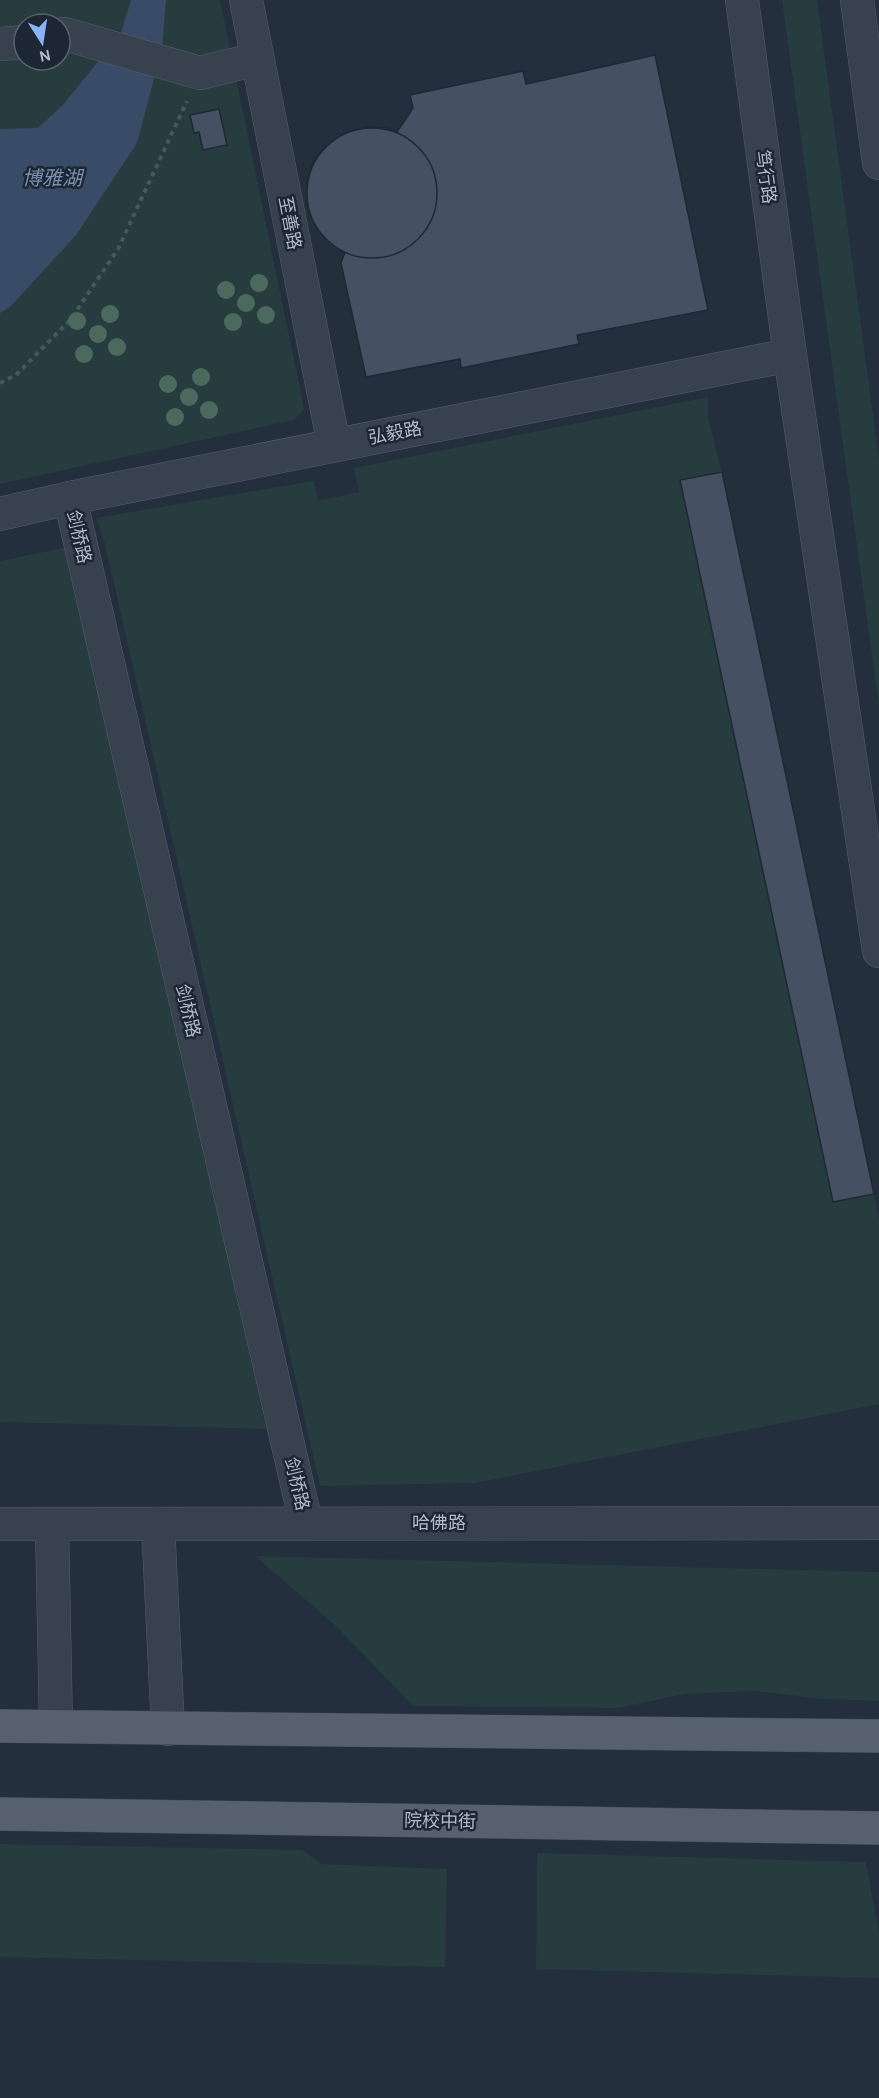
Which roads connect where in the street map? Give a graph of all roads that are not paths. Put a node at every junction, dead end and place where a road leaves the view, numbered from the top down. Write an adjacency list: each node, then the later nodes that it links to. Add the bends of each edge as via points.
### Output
1 (246, 0): 5 (street, 至善路)
2 (742, 0): 7 (street, 笃行路)
3 (857, 0): 6 (street)
4 (72, 38): 5 (street, via 200,74)
5 (257, 59): 8 (street, 至善路)
6 (879, 163)
7 (790, 355): 8 (street, 弘毅路); 11 (street, 笃行路)
8 (334, 445): 9 (street, 弘毅路)
9 (70, 498): 10 (street, 弘毅路); 12 (street, 剑桥路)
10 (0, 514)
11 (879, 951)
12 (306, 1523): 13 (street, 哈佛路); 15 (street, 哈佛路)
13 (879, 1523)
14 (0, 1524): 16 (street, 哈佛路)
15 (158, 1524): 16 (street, 哈佛路); 19 (street)
16 (52, 1525): 18 (street)
17 (0, 1726): 18 (main road)
18 (56, 1726): 19 (main road)
19 (168, 1729): 20 (main road)
20 (879, 1736)
21 (0, 1814): 22 (main road, 院校中街)
22 (879, 1828)

